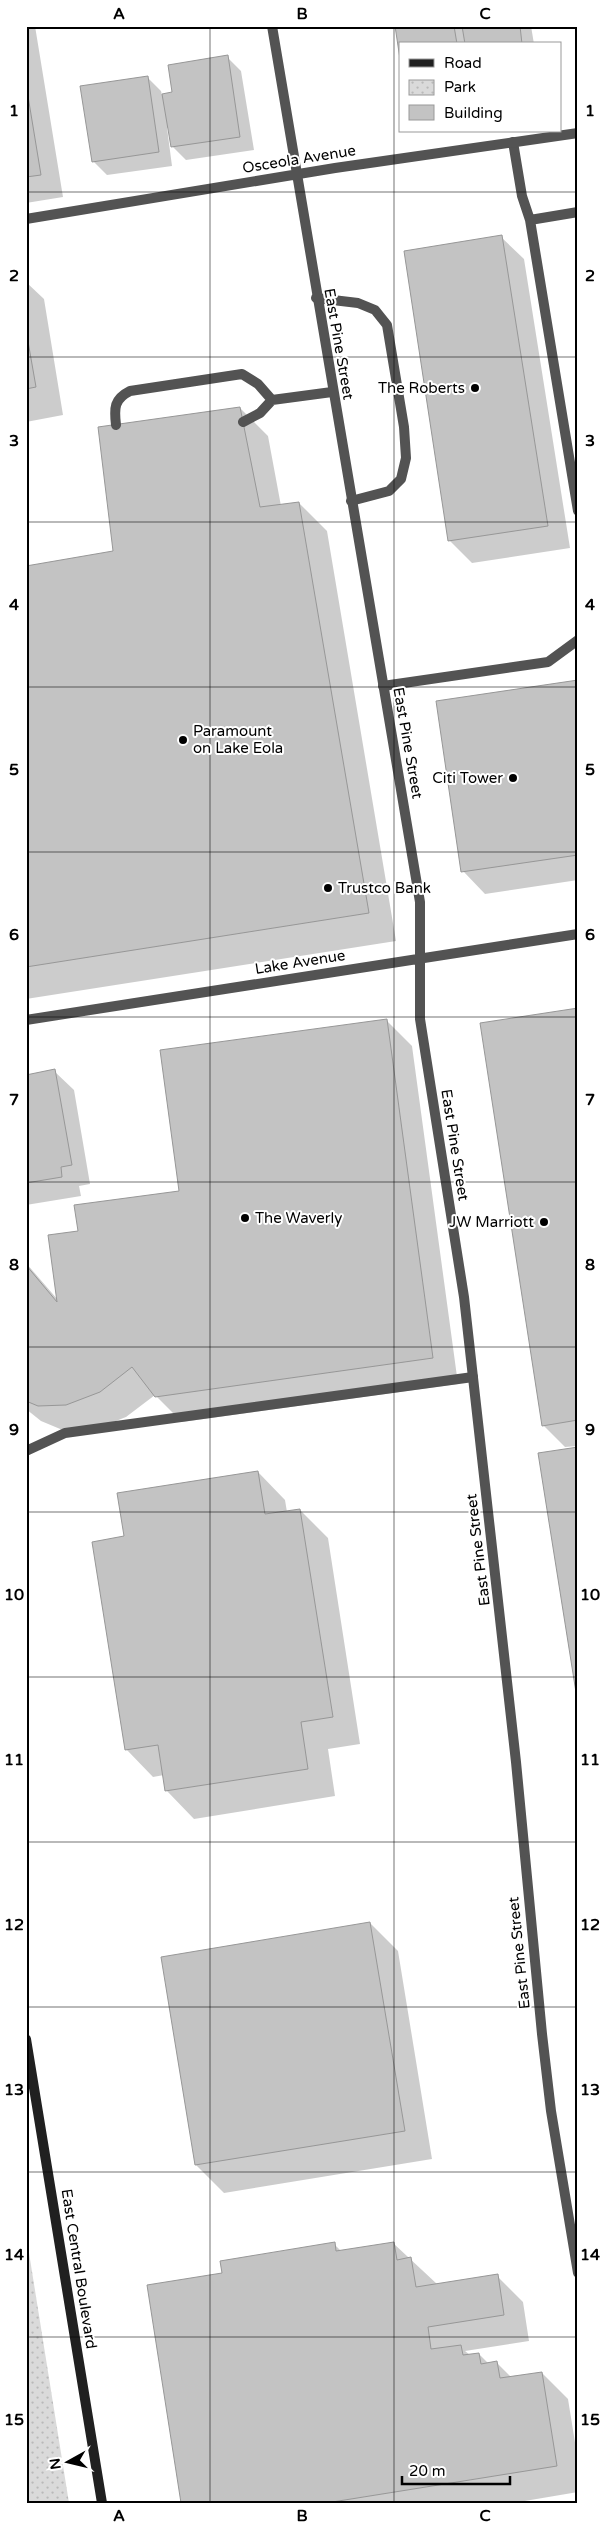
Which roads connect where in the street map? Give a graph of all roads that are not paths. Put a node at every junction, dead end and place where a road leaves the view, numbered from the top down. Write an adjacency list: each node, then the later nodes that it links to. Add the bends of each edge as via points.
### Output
1 (272, 26): 4 (street, East Pine Street)
2 (578, 133): 3 (street, Osceola Avenue)
3 (513, 142): 4 (street, Osceola Avenue); 7 (street, via 522,196)
4 (295, 175): 6 (street, Osceola Avenue); 8 (street, East Pine Street)
5 (578, 212): 7 (street)
6 (26, 219)
7 (530, 220): 14 (street)
8 (316, 298): 9 (street, East Pine Street); 13 (street, via 358,302 375,310 388,325 406,458 401,479 389,491)
9 (332, 392): 10 (street); 13 (street, East Pine Street)
10 (272, 400): 11 (street, via 260,413); 12 (street, via 258,384 242,374 120,396 115,403)
11 (244, 422)
12 (116, 424)
13 (351, 501): 16 (street, East Pine Street)
14 (578, 511)
15 (578, 640): 16 (street, via 548,662)
16 (383, 686): 18 (street, East Pine Street, via 420,902)
17 (578, 934): 18 (street, Lake Avenue)
18 (420, 958): 19 (street, Lake Avenue); 20 (street, East Pine Street, via 420,1019 464,1297)
19 (26, 1020)
20 (473, 1376): 21 (street, via 65,1433); 23 (street, East Pine Street, via 546,2072)
21 (26, 1451)
22 (26, 2039): 24 (street, East Central Boulevard)
23 (578, 2273)
24 (102, 2503)

